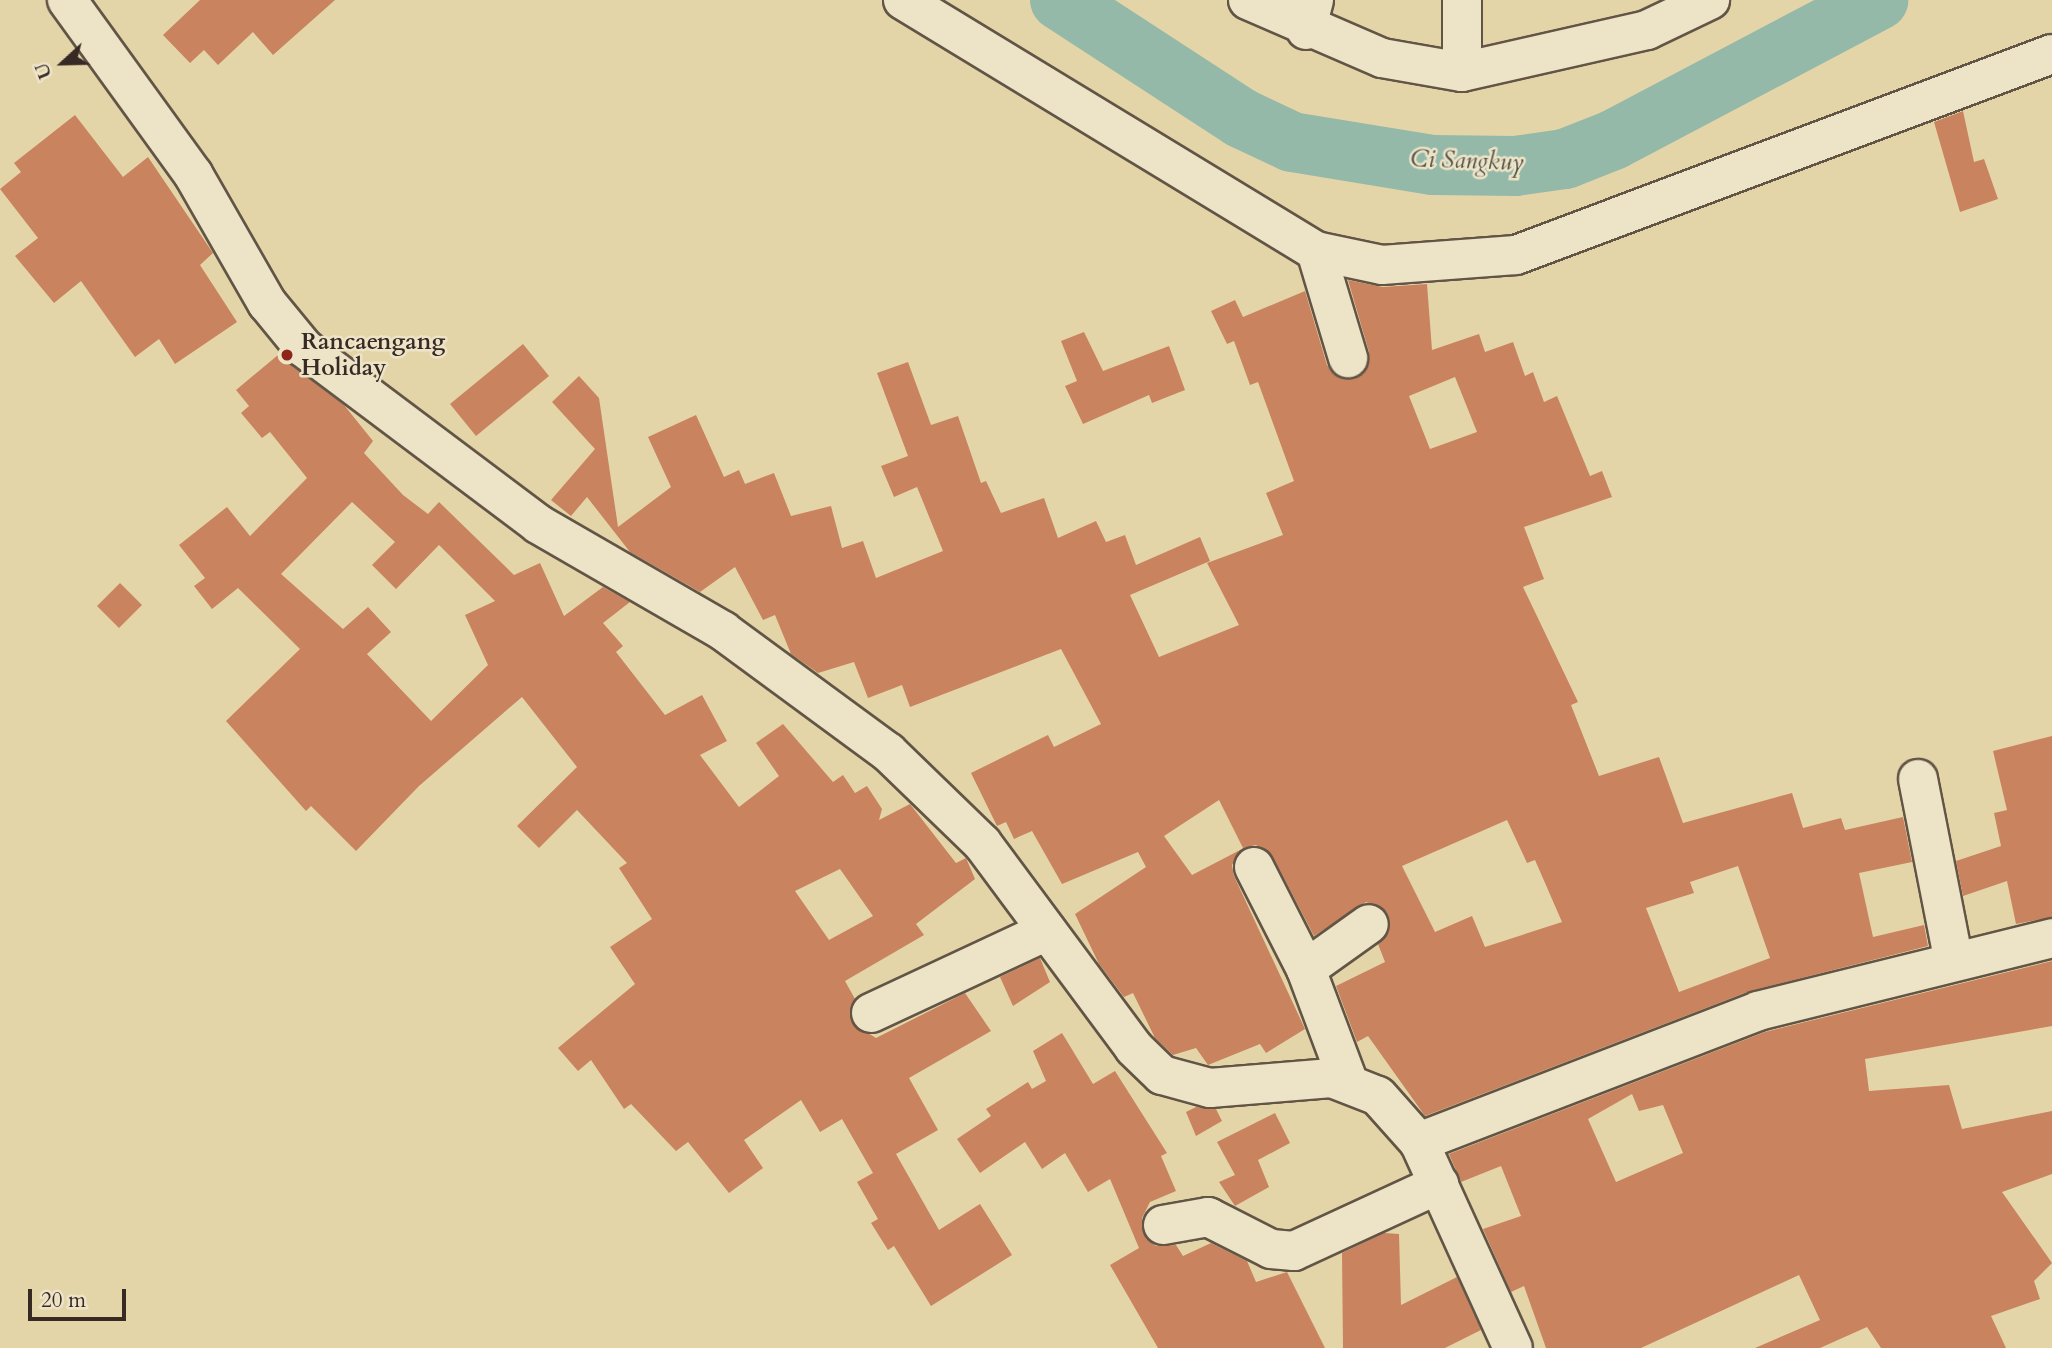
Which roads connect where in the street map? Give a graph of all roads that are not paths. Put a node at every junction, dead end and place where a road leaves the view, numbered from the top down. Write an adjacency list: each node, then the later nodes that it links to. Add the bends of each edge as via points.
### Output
1 (67, 0): 15 (street, via 193,174 267,303 304,348 538,524 723,631 888,752 952,809)
2 (902, 0): 10 (street)
3 (1248, 0): 6 (street)
4 (1462, 0): 9 (street)
5 (1710, 0): 7 (street)
6 (1310, 15): 9 (street, via 1382,58)
7 (1643, 15): 9 (street)
8 (2052, 54): 10 (street, via 1516,255 1382,265)
9 (1462, 72)
10 (1316, 251): 11 (street)
11 (1348, 358)
12 (1918, 779): 17 (street)
13 (1254, 867): 18 (street)
14 (1369, 923): 18 (street)
15 (1047, 931): 19 (street); 20 (street, via 1134,1048 1162,1075 1210,1088)
16 (2052, 938): 17 (street)
17 (1953, 958): 21 (street, via 1758,1010)
18 (1306, 969): 20 (street)
19 (871, 1013)
20 (1348, 1081): 21 (street, via 1378,1096)
21 (1419, 1142): 22 (street)
22 (1439, 1184): 23 (street, via 1294,1251 1271,1249 1209,1217); 24 (street)
23 (1163, 1225)
24 (1513, 1348)

